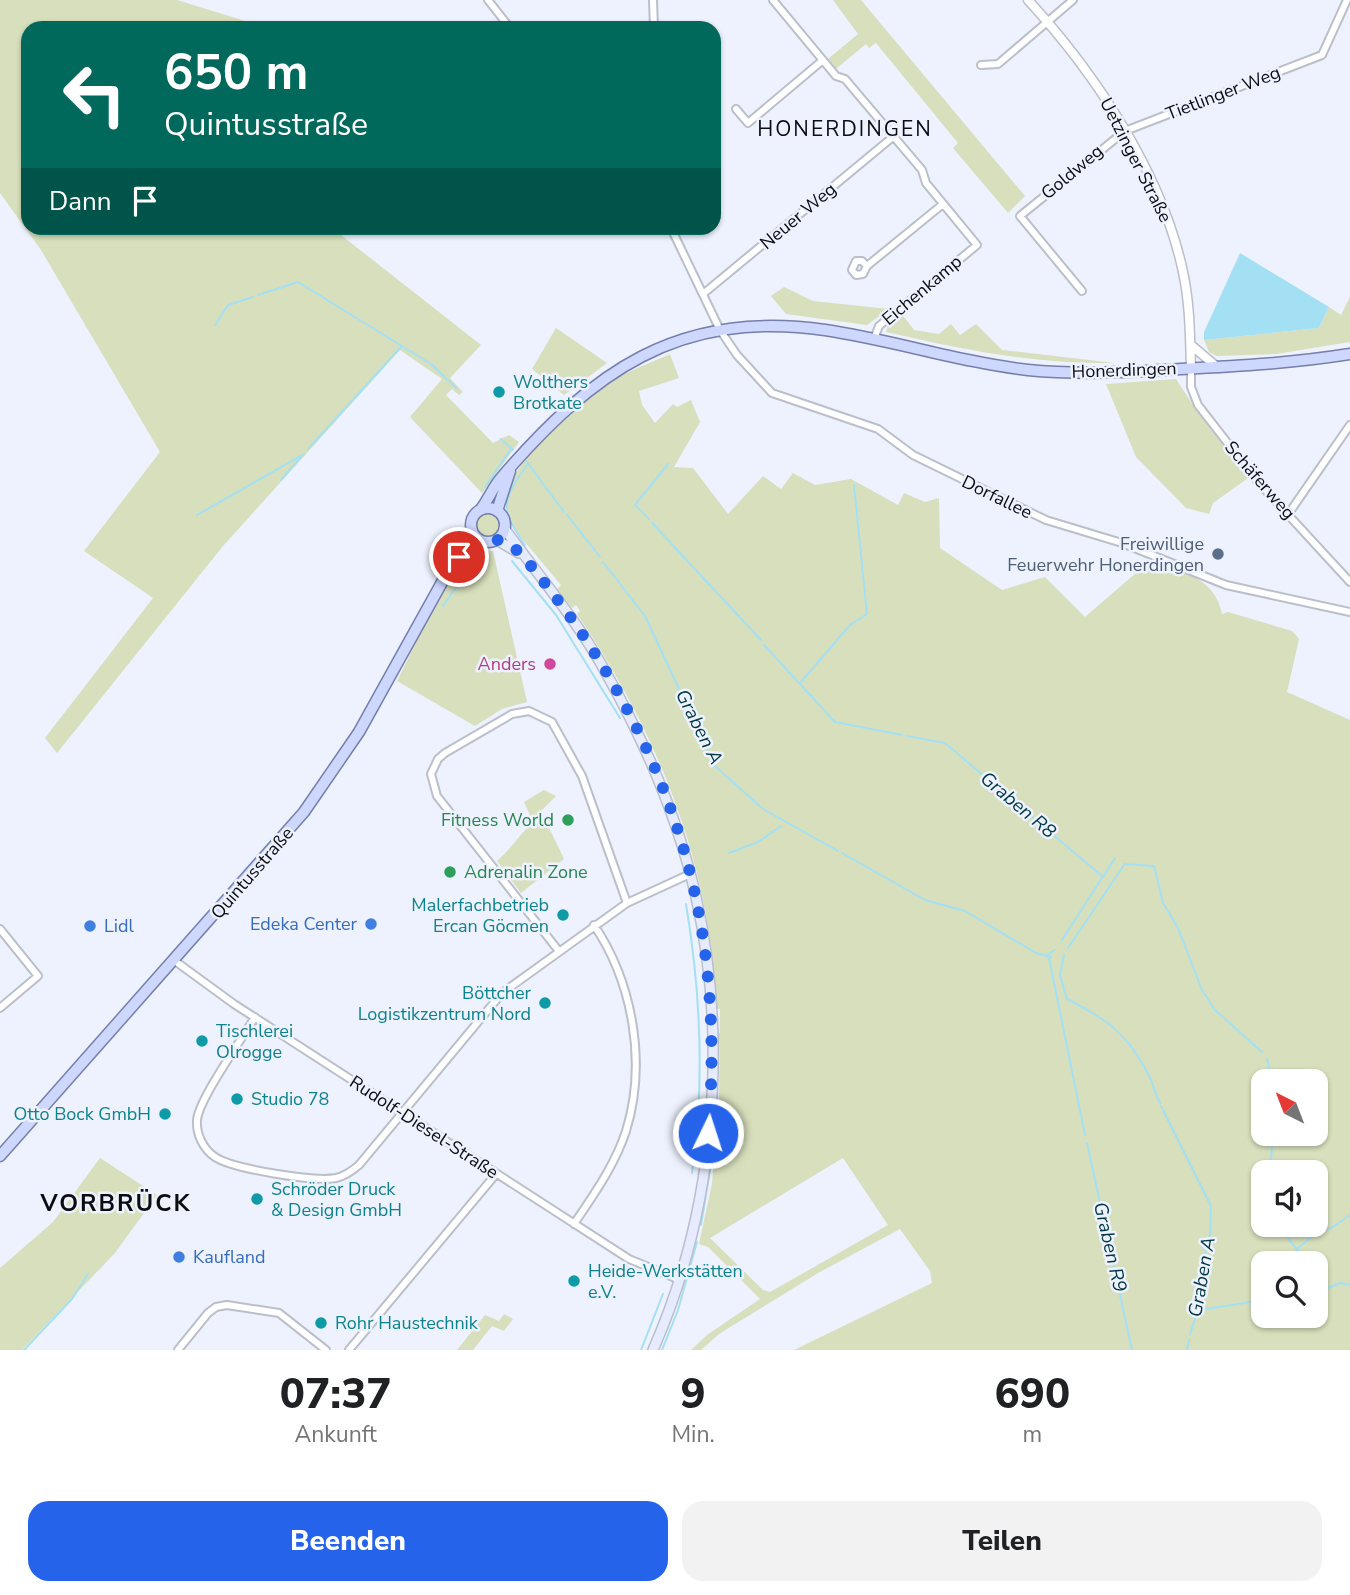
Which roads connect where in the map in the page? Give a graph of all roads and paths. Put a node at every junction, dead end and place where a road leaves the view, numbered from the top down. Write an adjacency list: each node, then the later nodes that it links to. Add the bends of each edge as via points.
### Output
1 (488, 0): 7 (street)
2 (653, 0): 8 (street)
3 (773, 0): 10 (street)
4 (1028, 0): 9 (street, Uetzinger Straße)
5 (1073, 0): 9 (street)
6 (1347, 0): 13 (street, Tietlinger Weg, via 1322,55)
7 (504, 21)
8 (654, 21)
9 (1047, 22): 11 (street, via 998,64); 13 (street, Uetzinger Straße, via 1085,66)
10 (823, 60): 12 (street, via 748,123); 14 (street)
11 (981, 65)
12 (736, 109)
13 (1125, 131): 18 (street, Goldweg, via 1020,216); 22 (street, Uetzinger Straße, via 1178,252)
14 (894, 136): 15 (street); 19 (street, Neuer Weg)
15 (943, 204): 17 (street); 21 (street, Eichenkamp, via 977,245 878,326)
16 (674, 235): 19 (street, Dorfallee)
17 (867, 266)
18 (1082, 292)
19 (703, 294): 20 (street, Dorfallee)
20 (720, 330): 21 (main road, Honerdingen, via 800,327); 27 (main road, Honerdingen, via 665,345 621,367 565,408); 38 (street, Dorfallee, via 769,391 878,429 913,455 1033,515 1122,543 1226,585)
21 (874, 339): 25 (main road, Honerdingen, via 1029,370)
22 (1191, 345): 24 (street); 25 (street, Uetzinger Straße)
23 (1350, 354): 24 (main road, Honerdingen)
24 (1217, 367): 25 (main road, Honerdingen)
25 (1191, 369): 30 (street, Schäferweg, via 1198,405 1258,482)
26 (1350, 425): 30 (street)
27 (510, 471): 28 (main road, Honerdingen); 29 (main road)
28 (481, 509): 29 (main road); 32 (main road)
29 (498, 511): 31 (main road)
30 (1289, 513): 37 (street, Schäferweg)
31 (504, 528): 33 (main road); 35 (main road)
32 (471, 530): 34 (main road); 36 (main road, Quintusstraße)
33 (496, 540): 34 (main road); 35 (main road)
34 (481, 541): 36 (main road, Quintusstraße)
35 (520, 553): 39 (main road, via 570,615 619,695 659,778)
36 (459, 557): 44 (main road, Quintusstraße, via 332,774 269,855)
37 (1350, 582)
38 (1350, 612)
39 (690, 874): 40 (street); 51 (main road, via 707,977 712,1058 705,1157)
40 (627, 903): 41 (street); 43 (street, via 585,783 552,722 529,711 512,714 445,753 431,774 437,796)
41 (594, 925): 43 (street); 50 (street, via 615,967 632,1020 635,1078 626,1130)
42 (0, 929): 45 (street, via 38,976)
43 (558, 950): 47 (street, via 502,993)
44 (175, 961): 46 (street, Rudolf-Diesel-Straße); 48 (main road, Quintusstraße)
45 (0, 1008)
46 (255, 1017): 47 (street, Rudolf-Diesel-Straße); 47 (street, via 200,1109 198,1129 204,1147 214,1157 231,1164 335,1178 359,1165)
47 (403, 1113): 49 (street, Rudolf-Diesel-Straße)
48 (0, 1156)
49 (496, 1174): 50 (street, Rudolf-Diesel-Straße); 54 (street)
50 (574, 1224): 51 (street, Rudolf-Diesel-Straße, via 640,1265)
51 (680, 1280): 55 (main road)
52 (178, 1350): 53 (street, via 208,1313 227,1305 279,1313)
53 (326, 1350)
54 (349, 1350)
55 (653, 1350)

